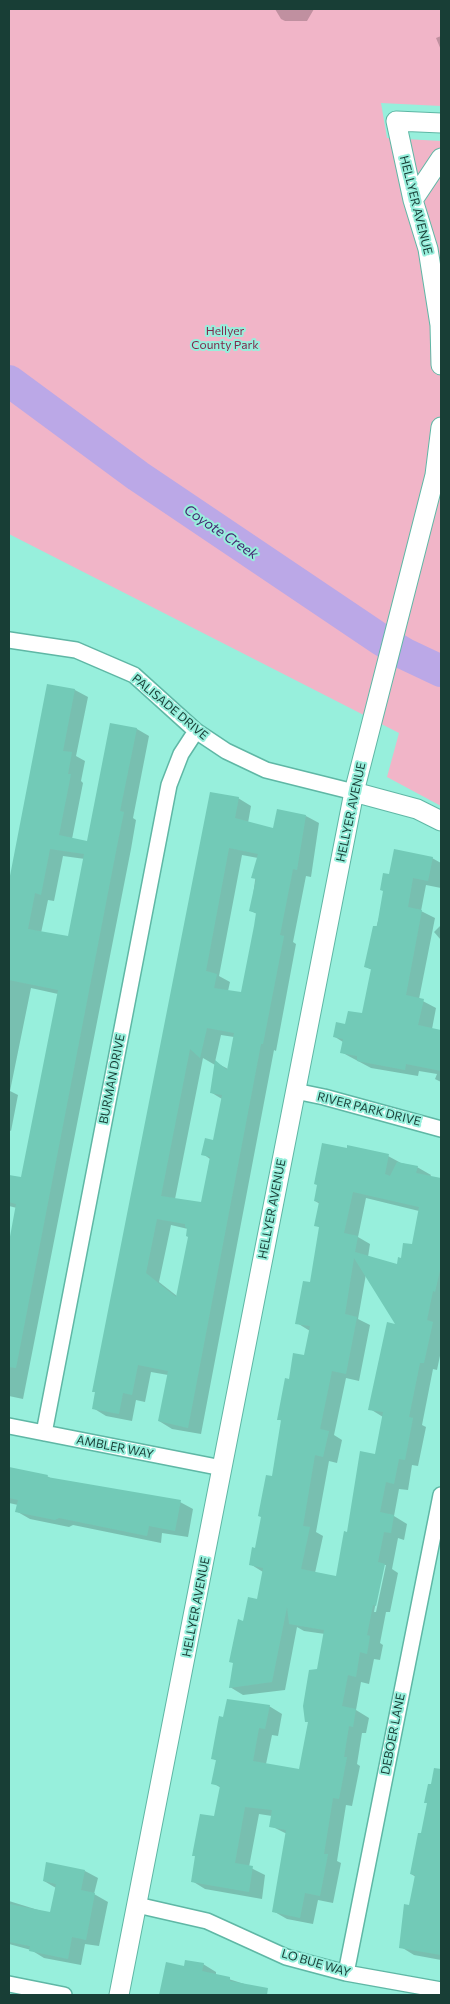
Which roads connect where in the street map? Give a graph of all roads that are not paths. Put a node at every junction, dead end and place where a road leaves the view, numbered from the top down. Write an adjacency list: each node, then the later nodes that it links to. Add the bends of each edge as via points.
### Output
1 (441, 123): 3 (street, HELLYER AVENUE, via 396,121)
2 (441, 158): 3 (street)
3 (414, 200): 4 (street, HELLYER AVENUE, via 428,249 440,325)
4 (441, 365)
5 (441, 427): 8 (street, HELLYER AVENUE, via 435,475)
6 (9, 640): 7 (street, PALISADE DRIVE, via 76,650 134,675)
7 (196, 731): 8 (street, PALISADE DRIVE, via 226,751 266,770); 13 (street, BURMAN DRIVE, via 181,754 169,785)
8 (354, 792): 9 (street, PALISADE DRIVE, via 417,809); 10 (street, HELLYER AVENUE)
9 (441, 821)
10 (295, 1091): 11 (street, RIVER PARK DRIVE); 14 (street, HELLYER AVENUE)
11 (441, 1129)
12 (9, 1426): 13 (street, AMBLER WAY)
13 (44, 1433): 14 (street, AMBLER WAY)
14 (222, 1468): 16 (street, HELLYER AVENUE)
15 (441, 1495): 17 (street, DEBOER LANE)
16 (137, 1906): 17 (street, LO BUE WAY, via 207,1921 286,1957); 21 (street, HELLYER AVENUE)
17 (346, 1972): 19 (street, LO BUE WAY)
18 (9, 1984): 20 (street)
19 (441, 1990)
20 (64, 1995)
21 (119, 1995)

